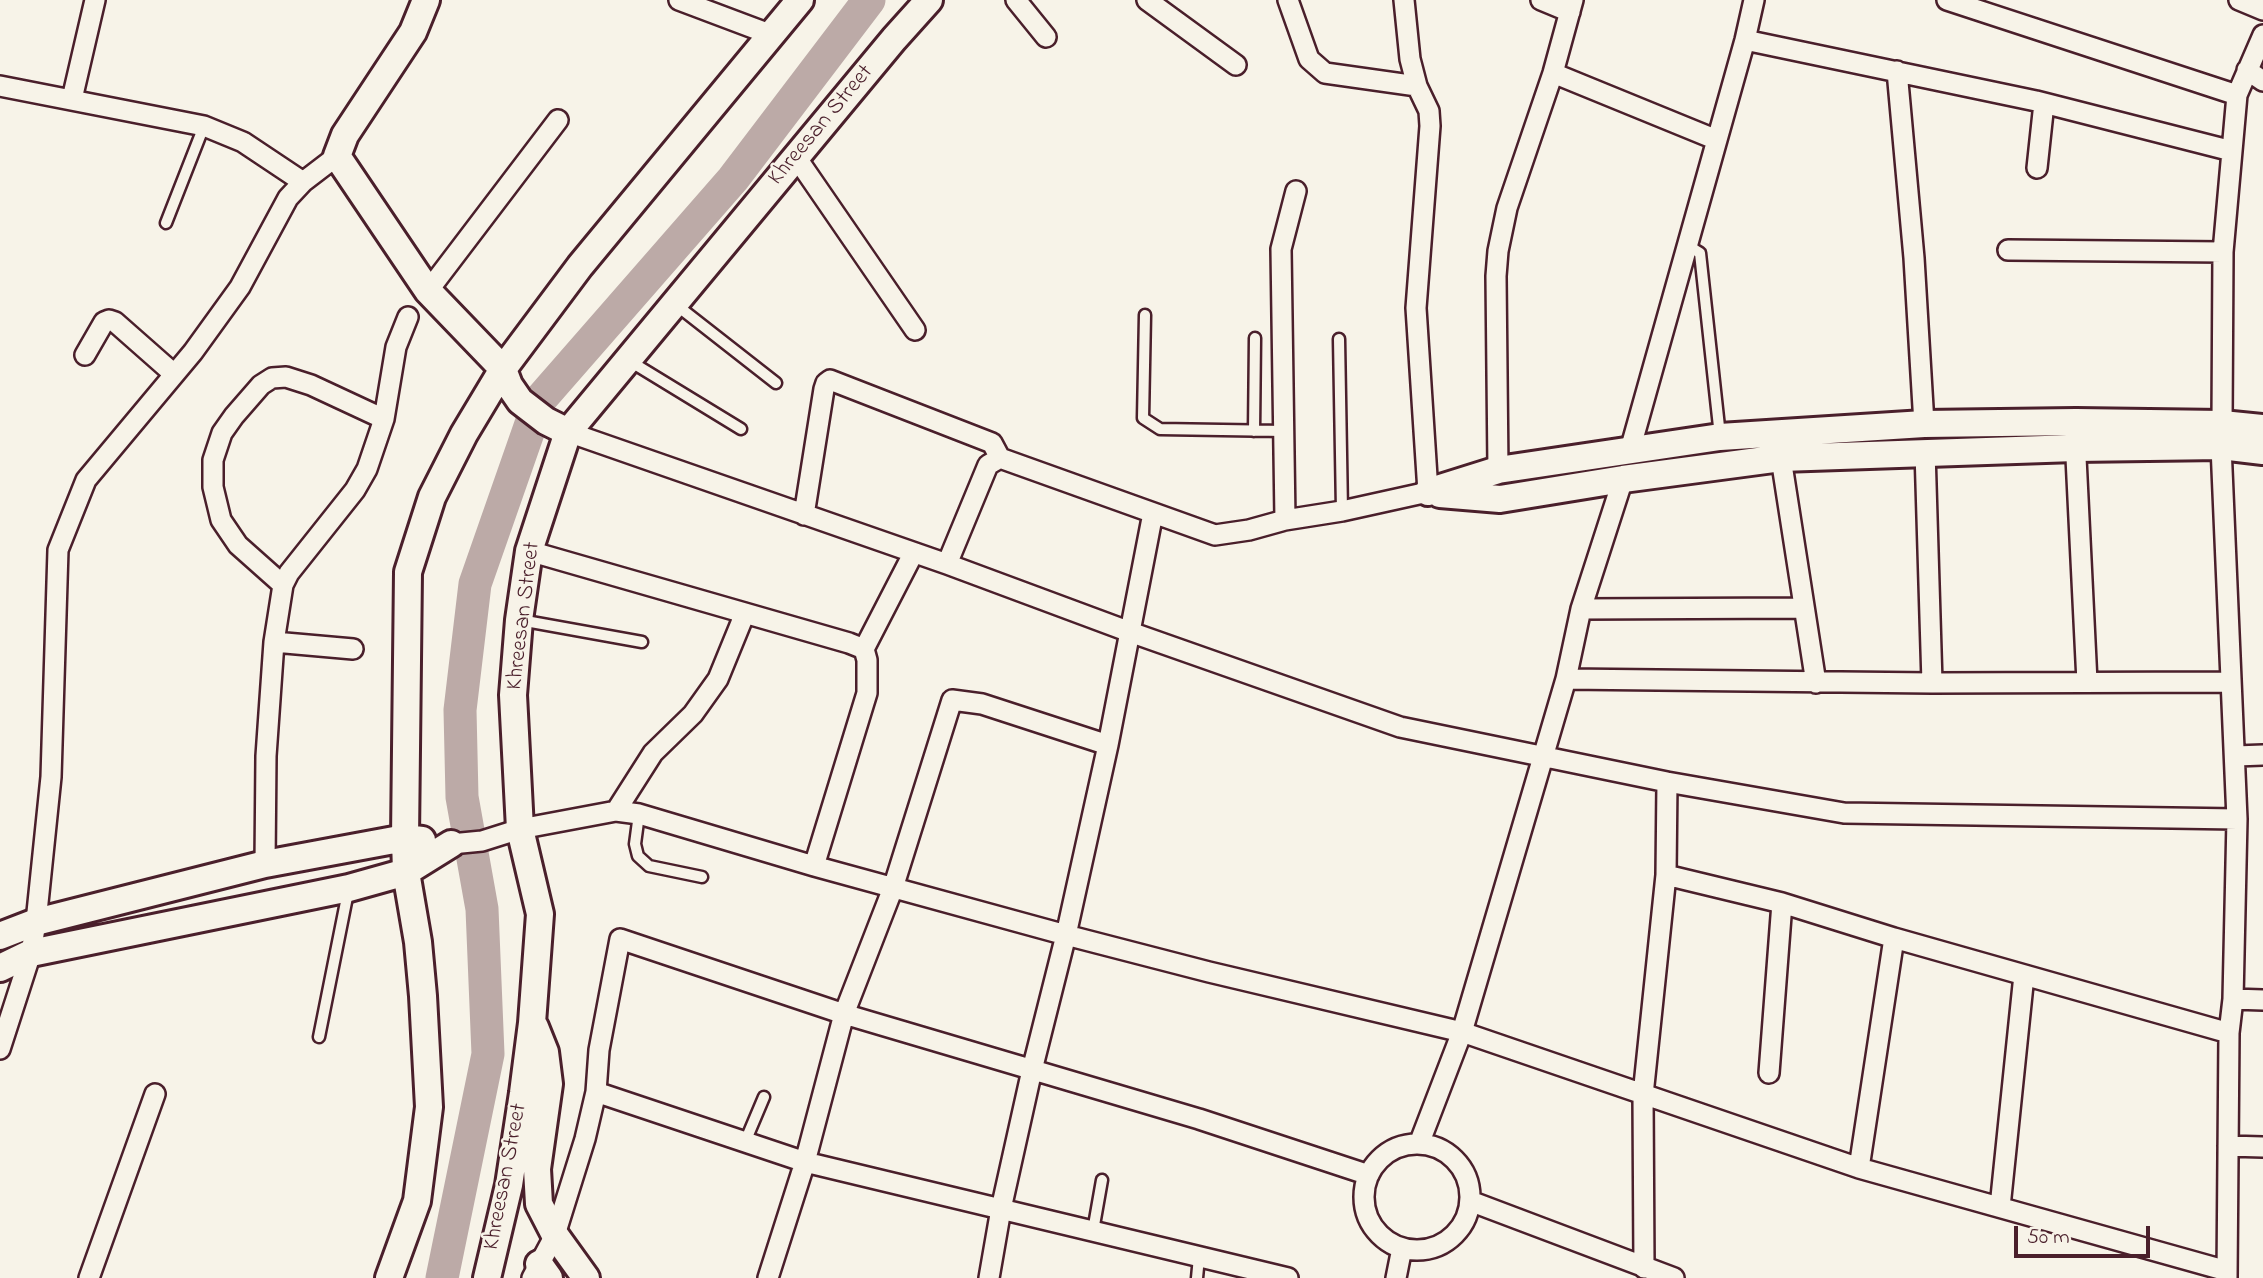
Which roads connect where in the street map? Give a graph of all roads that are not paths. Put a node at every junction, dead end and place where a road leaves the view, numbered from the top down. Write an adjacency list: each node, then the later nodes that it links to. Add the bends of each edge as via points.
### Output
1 (95, 0): 27 (street)
2 (426, 0): 33 (street, via 413,32 345,135)
3 (678, 0): 16 (street)
4 (800, 0): 16 (street)
5 (929, 0): 34 (street, Khreesan Street)
6 (1016, 0): 18 (street)
7 (1147, 0): 20 (street)
8 (1288, 0): 25 (street, via 1309,59 1325,73)
9 (1404, 0): 25 (street)
10 (1541, 0): 14 (street)
11 (1754, 0): 19 (street)
12 (1947, 0): 26 (street)
13 (2239, 0): 15 (street)
14 (1572, 6): 22 (street)
15 (2263, 10)
16 (772, 35): 51 (street, via 580,266)
17 (2263, 35): 23 (street)
18 (1046, 37)
19 (1745, 40): 21 (street); 31 (street)
20 (1236, 65)
21 (1897, 71): 28 (street); 56 (street)
22 (1553, 73): 31 (street); 70 (street, via 1507,208 1498,251)
23 (2255, 75): 26 (street)
24 (0, 86): 27 (street)
25 (1417, 86): 72 (street, via 1429,111 1430,126 1416,308)
26 (2237, 95): 32 (street)
27 (72, 99): 30 (street)
28 (2044, 103): 32 (street); 35 (street)
29 (558, 120): 42 (street)
30 (204, 126): 36 (street, via 243,142); 38 (lane)
31 (1717, 140): 39 (street)
32 (2232, 150): 41 (street)
33 (337, 156): 36 (street); 42 (street)
34 (796, 157): 43 (street, Khreesan Street); 46 (street)
35 (2037, 168)
36 (303, 181): 52 (street, via 288,198 240,287)
37 (1296, 191): 61 (street, via 1280,249)
38 (166, 223)
39 (1687, 246): 63 (lane, via 1700,253); 65 (street)
40 (2008, 250): 41 (street)
41 (2223, 252): 62 (street)
42 (428, 291): 51 (street)
43 (675, 304): 50 (street, Khreesan Street); 53 (lane)
44 (1145, 315): 60 (lane, via 1143,418 1160,429)
45 (408, 317): 54 (street, via 396,347)
46 (915, 330)
47 (1255, 338): 60 (lane)
48 (1339, 339): 73 (lane)
49 (85, 355): 52 (street, via 109,320)
50 (628, 360): 57 (street, Khreesan Street); 59 (lane)
51 (503, 369): 57 (street, via 520,401); 104 (street, via 432,497 408,572)
52 (174, 374): 114 (street, via 86,480 58,550 51,777)
53 (776, 383)
54 (384, 419): 80 (street, via 355,490); 80 (street, via 311,385 272,378 222,433 213,460 213,487 221,520 238,545)
55 (2076, 422): 56 (street); 62 (street); 64 (street)
56 (1924, 424): 63 (street)
57 (557, 426): 75 (street); 77 (street, Khreesan Street)
58 (2263, 428): 62 (street)
59 (741, 429)
60 (1254, 431): 61 (lane)
61 (1284, 432): 76 (street)
62 (2221, 435): 64 (street); 66 (street); 92 (street)
63 (1720, 436): 65 (street)
64 (2075, 448): 67 (street); 91 (street)
65 (1630, 450): 70 (street)
66 (2263, 451)
67 (1925, 452): 69 (street); 94 (street)
68 (1000, 458): 74 (street); 75 (street, via 992,443 830,380 824,389); 79 (street, via 988,465)
69 (1781, 458): 71 (street); 81 (street)
70 (1498, 470): 72 (street)
71 (1623, 479): 72 (street, via 1500,499); 82 (street)
72 (1428, 492): 73 (street)
73 (1342, 511): 76 (street)
74 (1153, 513): 76 (street, via 1215,535); 85 (street)
75 (804, 515): 78 (street)
76 (1285, 520)
77 (530, 551): 83 (street); 84 (street, Khreesan Street)
78 (913, 554): 79 (street); 89 (street)
79 (947, 564): 85 (street)
80 (283, 585): 86 (street)
81 (1802, 608): 82 (street); 93 (street)
82 (1581, 609): 90 (street)
83 (744, 613): 89 (street); 100 (street, via 718,679 693,714 653,753)
84 (519, 620): 87 (lane); 103 (street, Khreesan Street, via 513,695)
85 (1130, 632): 95 (street); 98 (street, via 1400,727)
86 (274, 642): 88 (street); 106 (street)
87 (642, 642)
88 (354, 649)
89 (864, 649): 107 (street, via 867,693)
90 (1566, 679): 93 (street); 98 (street)
91 (2087, 682): 92 (street); 94 (street)
92 (2230, 682): 97 (street)
93 (1816, 683): 94 (street)
94 (1932, 683)
95 (1108, 745): 112 (street, via 982,704 952,700); 115 (street)
96 (2263, 755): 97 (street)
97 (2236, 756): 102 (street)
98 (1544, 757): 99 (street); 125 (street)
99 (1667, 782): 102 (street, via 1844,813); 109 (street)
100 (616, 811): 101 (street); 103 (street)
101 (639, 814): 107 (street); 110 (lane, via 638,856 649,866)
102 (2236, 819): 121 (street)
103 (520, 829): 105 (street, via 482,841); 124 (street, Khreesan Street, via 540,914)
104 (405, 838): 105 (street); 106 (street); 108 (street)
105 (451, 844): 108 (street)
106 (265, 864): 114 (street)
107 (814, 866): 112 (street)
108 (406, 872): 111 (street); 154 (street, via 424,996 429,1107 417,1201)
109 (1666, 875): 113 (street); 133 (street)
110 (702, 877)
111 (349, 888): 118 (street); 127 (lane)
112 (893, 888): 115 (street); 123 (street)
113 (1782, 903): 117 (street); 130 (street)
114 (36, 922): 116 (street); 118 (street)
115 (1066, 934): 125 (street); 129 (street)
116 (0, 936)
117 (1894, 938): 120 (street); 140 (street)
118 (32, 953): 119 (street); 128 (street)
119 (0, 968)
120 (2024, 975): 126 (street); 144 (street)
121 (2234, 999): 122 (street); 126 (street)
122 (2263, 1000)
123 (844, 1014): 129 (street); 131 (street, via 620,939 599,1050); 139 (street)
124 (532, 1023): 147 (street, via 545,1052 549,1084 536,1186 539,1204); 155 (street, Khreesan Street, via 509,1185)
125 (1462, 1032): 133 (street); 136 (street)
126 (2229, 1033): 137 (street)
127 (320, 1037)
128 (0, 1049)
129 (1032, 1070): 141 (street); 145 (street)
130 (1769, 1073)
131 (596, 1092): 135 (street); 147 (street)
132 (155, 1094): 153 (street)
133 (1643, 1095): 140 (street); 150 (street)
134 (764, 1097): 135 (lane)
135 (745, 1142): 139 (street)
136 (1419, 1144): 141 (street, via 1386,1154); 143 (street, via 1436,1147 1462,1168)
137 (2228, 1146): 138 (street); 152 (street)
138 (2263, 1147)
139 (805, 1162): 145 (street); 157 (street)
140 (1859, 1168): 144 (street)
141 (1368, 1175): 148 (street, via 1367,1215 1387,1241)
142 (1101, 1180): 146 (lane)
143 (1470, 1201): 148 (street, via 1459,1230 1447,1241 1417,1250); 150 (street)
144 (2000, 1207): 152 (street)
145 (1001, 1209): 146 (street); 158 (street)
146 (1093, 1231): 149 (street)
147 (555, 1235): 151 (street); 156 (street)
148 (1402, 1248): 161 (street)
149 (1199, 1256): 159 (lane); 160 (street)
150 (1644, 1268): 162 (street)
151 (540, 1273)
152 (2227, 1275)
153 (92, 1277)
154 (389, 1278)
155 (486, 1278)
156 (586, 1278)
157 (768, 1278)
158 (989, 1278)
159 (1197, 1278)
160 (1288, 1278)
161 (1396, 1278)
162 (1674, 1278)

